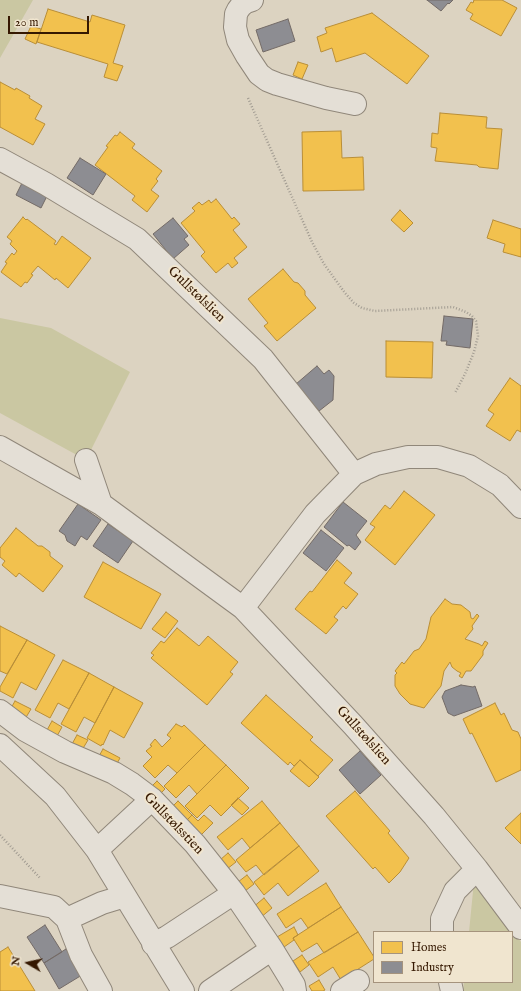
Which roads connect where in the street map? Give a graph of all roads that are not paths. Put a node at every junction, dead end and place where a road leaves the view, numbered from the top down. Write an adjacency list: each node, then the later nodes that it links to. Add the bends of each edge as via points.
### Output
1 (252, 0): 2 (street, via 241,6 236,14 235,26 238,40 259,74 276,84)
2 (355, 104)
3 (0, 159): 6 (street, Gullstølslien, via 137,239 263,359)
4 (0, 447): 7 (street, Gullstølslien)
5 (86, 460): 7 (street)
6 (354, 474): 8 (street, via 376,464 408,457 438,457 469,466 500,484); 9 (street, via 315,514)
7 (101, 504): 9 (street, Gullstølslien)
8 (521, 507)
9 (243, 608): 14 (street, Gullstølslien, via 353,725)
10 (0, 711): 12 (street, Gullstølsstien, via 25,730 65,752 114,773)
11 (0, 745): 13 (street, via 55,796)
12 (152, 799): 13 (street); 15 (street, Gullstølsstien, via 195,844)
13 (97, 850): 17 (street)
14 (477, 869): 19 (street); 20 (street, via 455,891 442,919)
15 (234, 893): 21 (street); 22 (street, Gullstølsstien)
16 (0, 896): 18 (street, via 54,907)
17 (125, 896): 18 (street); 21 (street)
18 (67, 919): 23 (street, via 81,954)
19 (521, 928)
20 (442, 931)
21 (153, 944): 24 (street)
22 (272, 949): 25 (street); 26 (street, Gullstølsstien)
23 (101, 991)
24 (183, 991)
25 (210, 991)
26 (296, 991)

